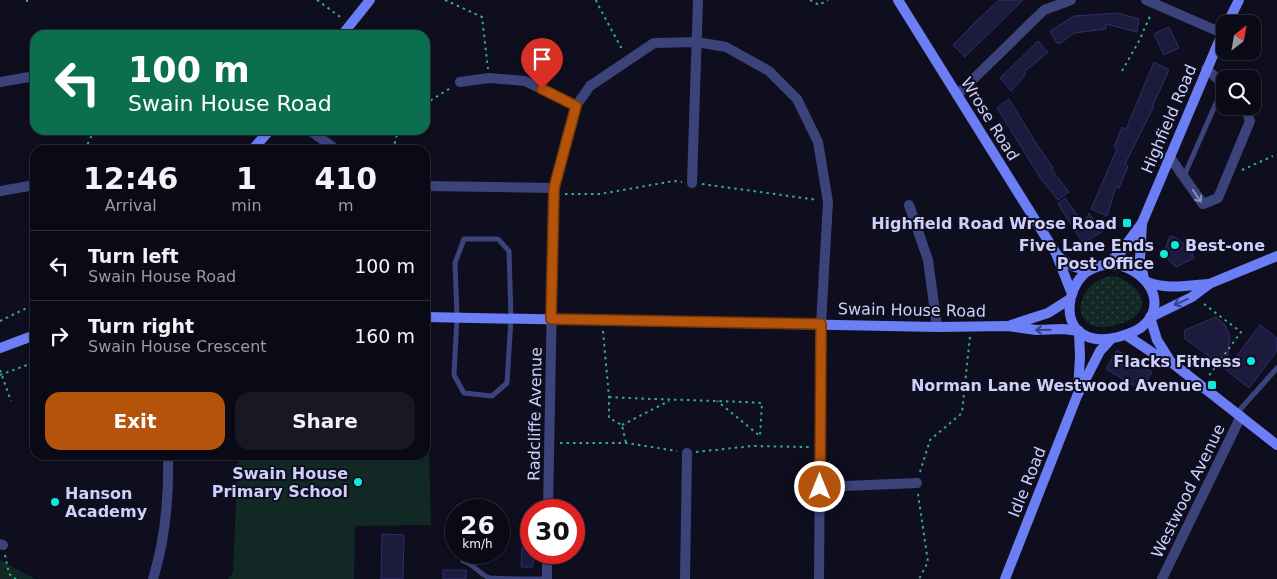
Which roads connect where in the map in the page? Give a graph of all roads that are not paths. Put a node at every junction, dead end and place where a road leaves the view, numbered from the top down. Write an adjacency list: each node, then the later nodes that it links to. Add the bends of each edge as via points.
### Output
1 (370, 0): 11 (street)
2 (698, 0): 12 (street)
3 (898, 0): 19 (street, Wrose Road)
4 (1048, 0): 8 (street)
5 (1071, 0): 8 (street)
6 (1239, 0): 9 (street, Highfield Road)
7 (1151, 2): 10 (street)
8 (1044, 10): 19 (street)
9 (1231, 15)
10 (1216, 25)
11 (346, 30)
12 (697, 42): 21 (street, via 654,43 590,86); 29 (street); 48 (street, via 726,47 769,71 797,98 818,142 828,202)
13 (1216, 46): 14 (street, Highfield Road)
14 (1206, 68): 16 (street); 27 (street, Highfield Road)
15 (30, 77): 17 (street)
16 (1216, 77)
17 (0, 82)
18 (460, 82): 21 (street, via 489,78 525,81)
19 (957, 95): 36 (street, Wrose Road)
20 (1216, 104): 28 (lane)
21 (576, 106): 32 (street, Radcliffe Avenue)
22 (1248, 115): 28 (street, one-way to 22, via 1203,204 1218,198 1250,121)
23 (266, 135): 25 (street)
24 (316, 135): 26 (street)
25 (256, 145)
26 (330, 145)
27 (1169, 156): 28 (street); 35 (street, Highfield Road)
28 (1183, 176)
29 (692, 183)
30 (30, 186): 33 (street)
31 (430, 186): 32 (street)
32 (554, 188): 47 (street, Radcliffe Avenue)
33 (0, 191)
34 (909, 205): 50 (street, via 928,260)
35 (1142, 223): 38 (street, Highfield Road, via 1120,253); 40 (street, Highfield Road, via 1140,260)
36 (1056, 255): 39 (street, Wrose Road, via 1076,268); 42 (street, Wrose Road)
37 (1275, 260): 41 (street)
38 (1107, 264): 39 (street); 40 (street, via 1126,266)
39 (1089, 270): 42 (street, via 1078,281)
40 (1146, 281): 41 (street, via 1170,287); 45 (street, via 1154,304)
41 (1210, 284): 45 (street, one-way to 45, via 1192,297)
42 (1071, 297): 49 (street, Swain House Road, via 1048,313); 51 (street, via 1072,319)
43 (430, 317): 44 (street, Swain House Road)
44 (457, 317): 46 (street, Swain House Road); 46 (lane, via 454,375 464,393 492,396 507,383); 46 (lane, via 455,263 464,238 498,239 509,252)
45 (1151, 317): 52 (street, via 1139,329); 56 (street, via 1156,340)
46 (511, 318): 47 (street, Swain House Road)
47 (551, 319): 48 (street, Swain House Road); 65 (street, Radcliffe Avenue)
48 (821, 324): 50 (street, Swain House Road); 64 (street)
49 (1008, 326): 50 (street, Swain House Road); 51 (street, Swain House Road, one-way to 49)
50 (938, 327)
51 (1079, 331): 54 (street, via 1091,338); 58 (street, Idle Road)
52 (1126, 335): 54 (street); 56 (street)
53 (30, 337): 55 (street)
54 (1111, 339): 58 (street, Idle Road, via 1100,350)
55 (0, 348)
56 (1171, 362): 59 (street)
57 (1277, 368): 59 (lane)
58 (1077, 396): 72 (street, Idle Road)
59 (1239, 415): 60 (street); 73 (street, Westwood Avenue)
60 (1277, 445)
61 (688, 453): 70 (street)
62 (168, 460): 68 (street, via 162,551)
63 (917, 482): 64 (street)
64 (820, 487): 71 (street)
65 (548, 499)
66 (471, 564): 69 (lane, via 482,575 491,578)
67 (547, 564): 69 (street)
68 (153, 579)
69 (547, 579)
70 (686, 579)
71 (819, 579)
72 (1005, 579)
73 (1162, 579)

